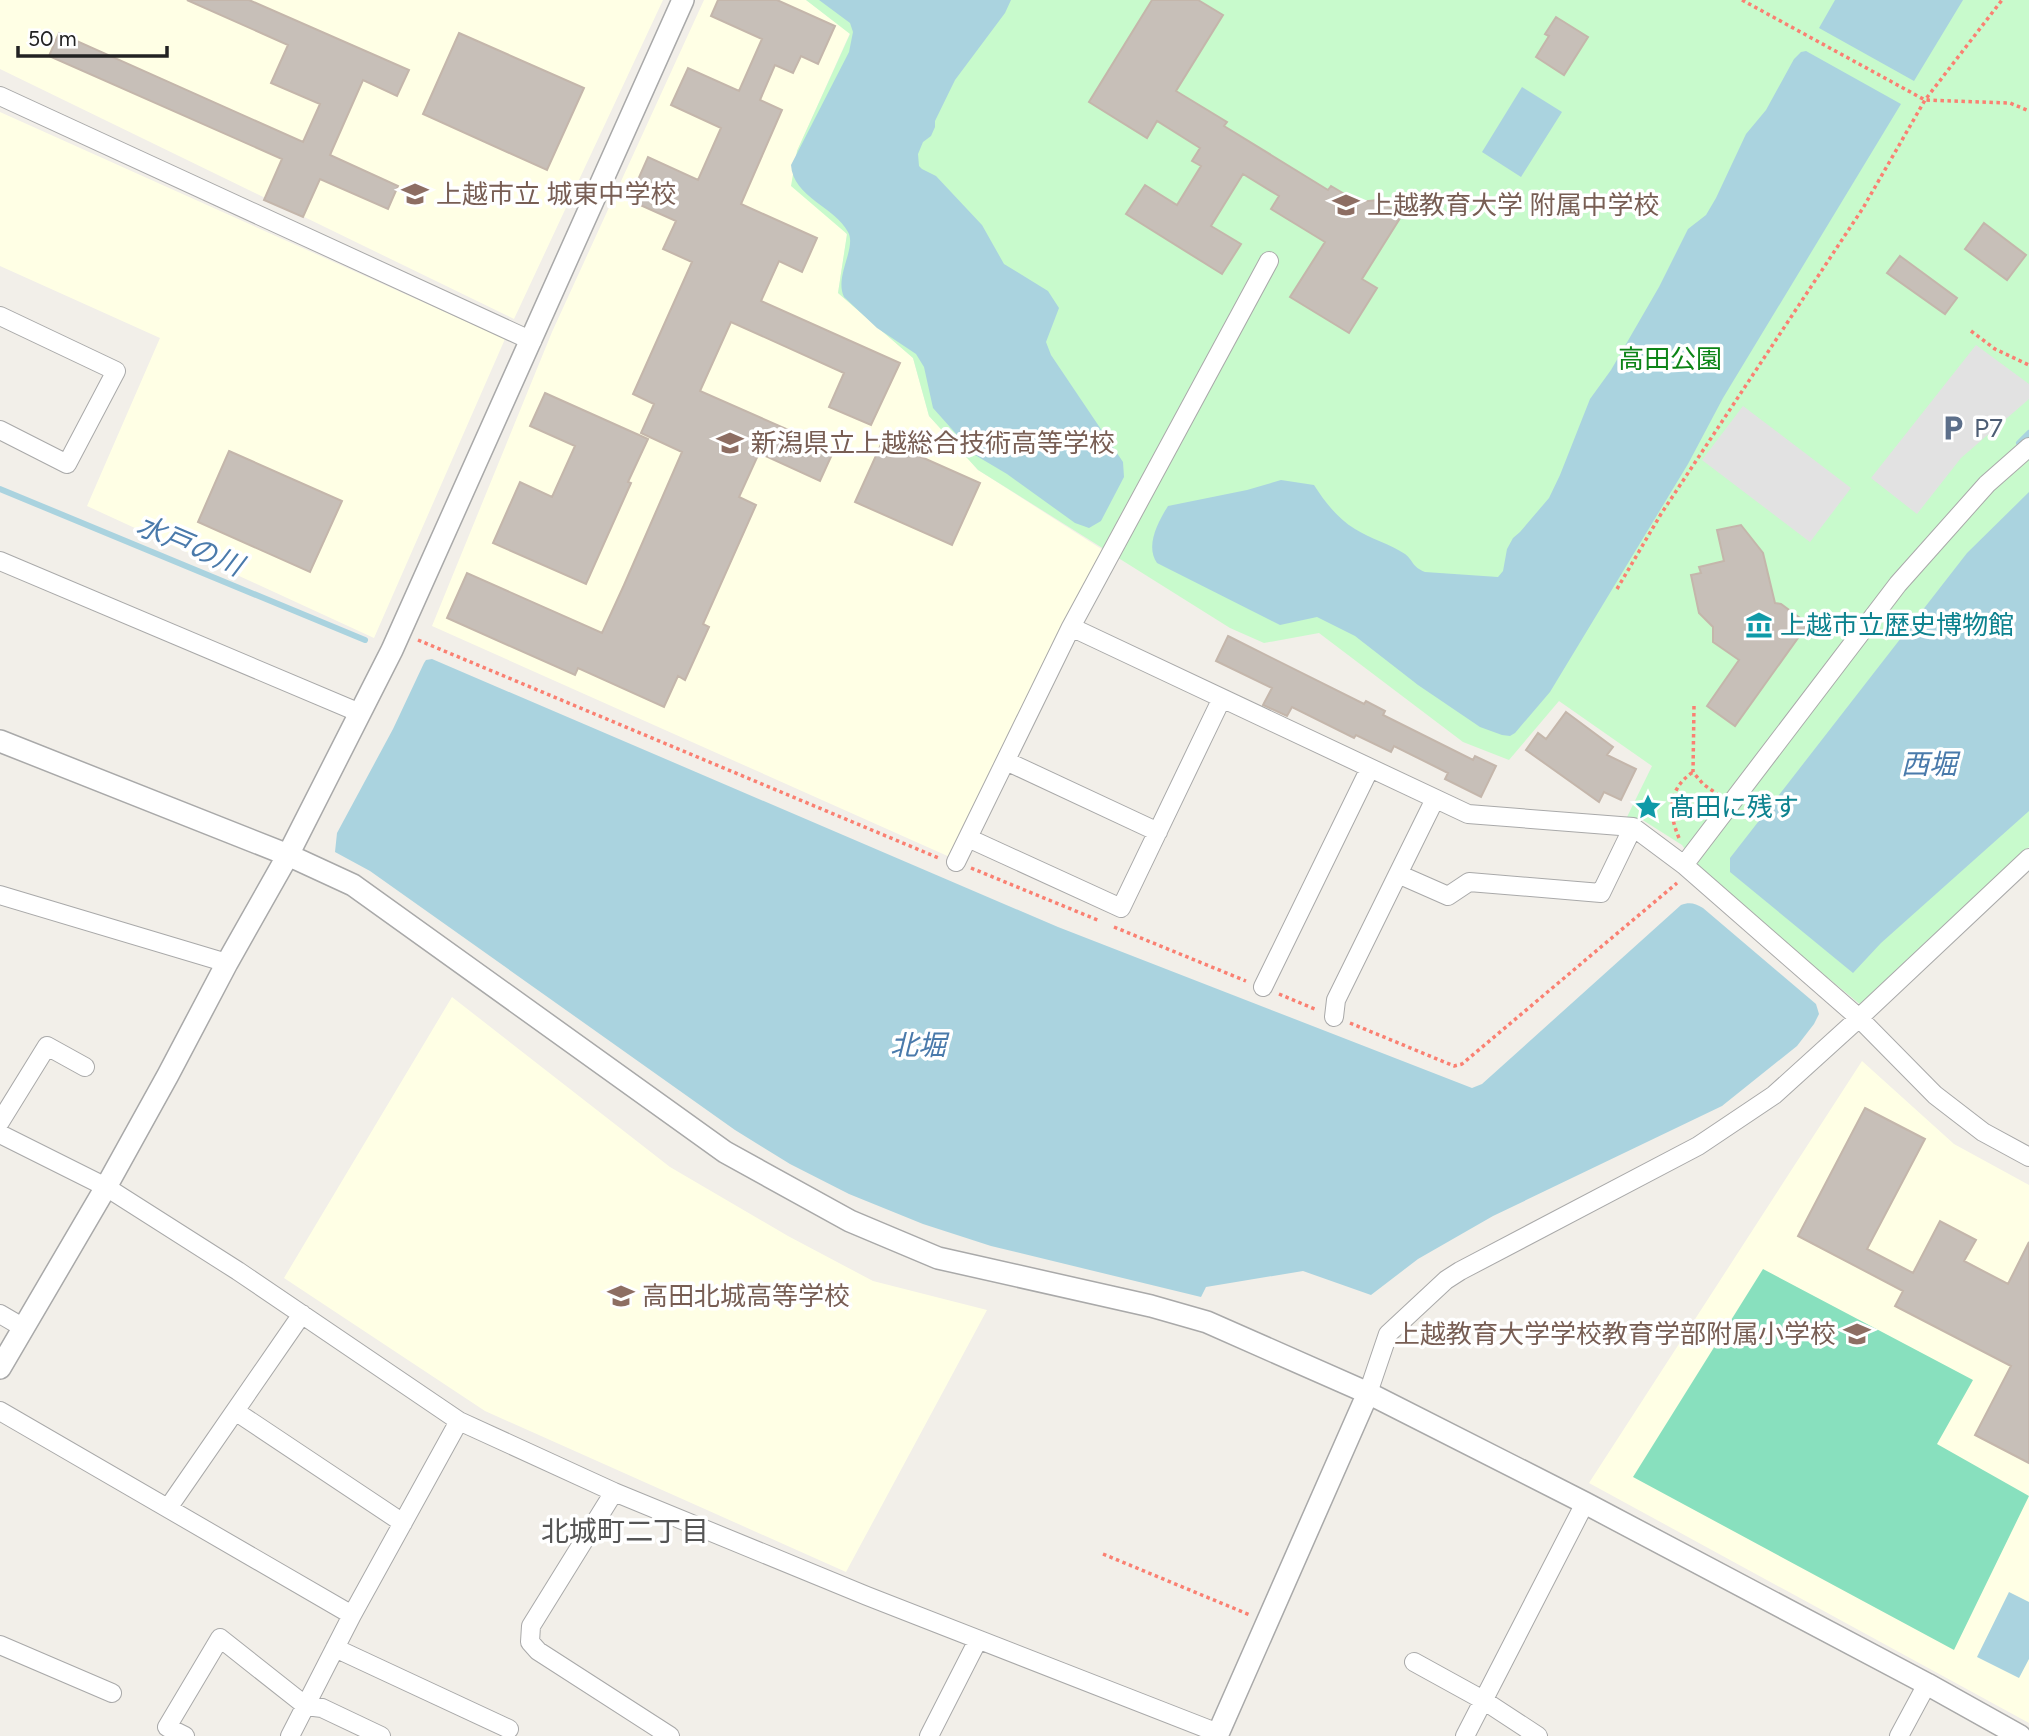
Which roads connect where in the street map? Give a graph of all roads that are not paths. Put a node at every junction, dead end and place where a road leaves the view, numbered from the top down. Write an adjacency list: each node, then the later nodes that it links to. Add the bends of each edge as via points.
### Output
1 (683, 0): 5 (street)
2 (0, 96): 5 (street)
3 (1269, 261): 9 (street)
4 (0, 316): 6 (street, via 116,371 67,464)
5 (532, 341): 11 (street)
6 (0, 430)
7 (2029, 447): 22 (street, via 1987,484 1898,584)
8 (0, 561): 11 (street)
9 (1071, 627): 10 (street); 13 (street)
10 (1222, 698): 14 (street); 17 (street)
11 (360, 713): 19 (street)
12 (0, 741): 19 (street)
13 (1006, 761): 17 (street); 18 (street)
14 (1370, 768): 15 (street); 26 (street)
15 (1435, 799): 16 (street, via 1474,815); 23 (street)
16 (1633, 827): 22 (street); 23 (street, via 1601,893 1469,882 1448,896)
17 (1158, 832): 18 (street, via 1121,908)
18 (968, 838): 21 (street)
19 (288, 855): 25 (street); 38 (street, via 353,885 725,1153 850,1221 938,1258 1207,1322)
20 (2029, 858): 28 (street)
21 (956, 862)
22 (1684, 865): 28 (street)
23 (1398, 874): 27 (street, via 1336,1000)
24 (0, 895): 25 (street)
25 (227, 963): 33 (street)
26 (1262, 988)
27 (1334, 1017)
28 (1859, 1018): 32 (street, via 1935,1095 1983,1132); 38 (street, via 1774,1095 1698,1146 1446,1280 1388,1334)
29 (85, 1067): 30 (street, via 47,1046)
30 (0, 1122)
31 (0, 1134): 33 (street)
32 (2029, 1157)
33 (106, 1187): 35 (street); 36 (street)
34 (0, 1314): 36 (street)
35 (302, 1314): 40 (street); 41 (street)
36 (24, 1328): 37 (street)
37 (0, 1367)
38 (1368, 1393): 43 (street); 56 (street)
39 (0, 1410): 44 (street)
40 (235, 1410): 44 (street); 45 (street)
41 (459, 1420): 42 (street); 45 (street)
42 (614, 1492): 47 (street); 60 (street, via 531,1626 530,1642)
43 (1585, 1503): 51 (street); 53 (street)
44 (168, 1508): 46 (street)
45 (403, 1523): 46 (street)
46 (352, 1615): 49 (street)
47 (978, 1640): 56 (street); 61 (street)
48 (0, 1644): 52 (street)
49 (335, 1648): 54 (street); 55 (street)
50 (1414, 1662): 53 (street)
51 (1927, 1684): 64 (street); 65 (street)
52 (112, 1693)
53 (1483, 1700): 62 (street); 63 (street)
54 (306, 1706): 57 (street, via 220,1638 167,1727); 58 (street); 59 (street, via 322,1708)
55 (509, 1729)
56 (1217, 1735)
57 (185, 1736)
58 (290, 1736)
59 (381, 1736)
60 (670, 1736)
61 (929, 1736)
62 (1465, 1736)
63 (1538, 1736)
64 (1899, 1736)
65 (2020, 1736)

